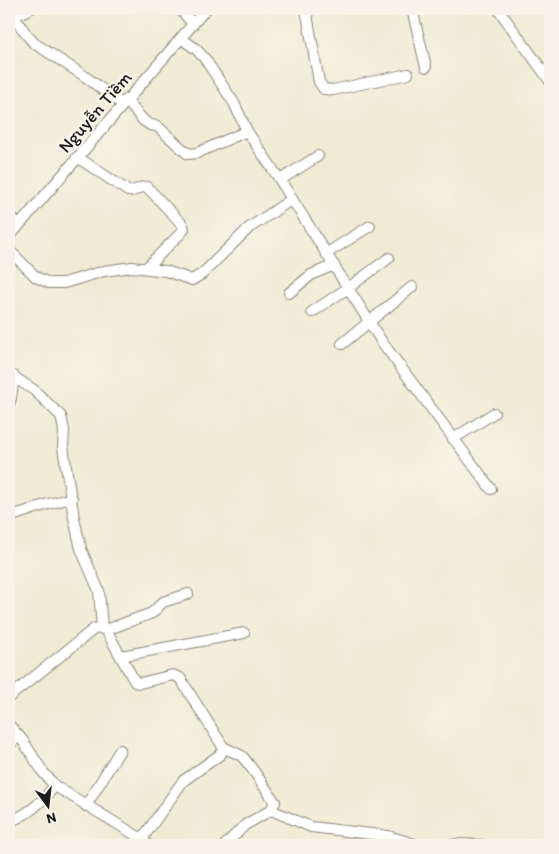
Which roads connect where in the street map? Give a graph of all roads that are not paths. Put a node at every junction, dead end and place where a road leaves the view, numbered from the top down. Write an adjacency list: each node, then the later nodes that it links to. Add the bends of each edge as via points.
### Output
1 (30, 9): 7 (street)
2 (180, 9): 8 (street)
3 (206, 9): 8 (street, Nguyễn Tiềm)
4 (306, 9): 11 (street, via 319,82 324,89 333,90)
5 (412, 9): 10 (street)
6 (498, 9): 12 (street)
7 (11, 13): 13 (street, via 34,43)
8 (193, 24): 9 (street, Nguyễn Tiềm)
9 (182, 39): 13 (street, Nguyễn Tiềm); 14 (street, via 205,59 234,103)
10 (426, 68)
11 (408, 74)
12 (550, 81)
13 (124, 102): 14 (street, via 188,154); 16 (street, Nguyễn Tiềm)
14 (247, 131): 17 (street)
15 (318, 156): 17 (street)
16 (77, 157): 20 (street, Nguyễn Tiềm); 27 (street, via 130,192 147,187 182,224 184,229 181,233)
17 (280, 180): 18 (street)
18 (292, 199): 24 (street); 27 (street, via 245,231 196,279 189,280 166,270)
19 (9, 214): 20 (street)
20 (19, 224): 22 (street, Nguyễn Tiềm)
21 (370, 226): 24 (street)
22 (9, 237)
23 (9, 250): 27 (street, via 36,276 54,284 115,269)
24 (327, 254): 26 (street)
25 (389, 258): 29 (street)
26 (334, 265): 29 (street); 30 (street, via 312,275)
27 (147, 268)
28 (412, 287): 32 (street)
29 (348, 288): 31 (street); 32 (street)
30 (289, 294)
31 (312, 312)
32 (369, 321): 33 (street); 37 (street)
33 (342, 344)
34 (11, 375): 35 (street); 39 (street, via 34,390 61,416)
35 (9, 404)
36 (494, 413): 37 (street)
37 (453, 440): 38 (street)
38 (491, 489)
39 (72, 498): 40 (street); 42 (street, via 81,549 99,591)
40 (9, 516)
41 (188, 594): 42 (street, via 163,602 152,613)
42 (104, 629): 44 (street); 45 (street, via 94,629)
43 (244, 633): 44 (street)
44 (122, 656): 49 (street, via 136,683 172,675 180,678)
45 (9, 696)
46 (9, 725): 47 (street)
47 (19, 736): 48 (street); 51 (street)
48 (9, 745)
49 (223, 747): 53 (street, via 242,756 254,770 274,800); 55 (street, via 221,754 183,781)
50 (120, 750): 52 (street)
51 (55, 786): 52 (street); 54 (street, via 27,814)
52 (86, 806): 55 (street)
53 (271, 810): 56 (street, via 245,825); 57 (street, via 311,827 388,836)
54 (9, 822)
55 (145, 842)
56 (225, 845)
57 (418, 845)
58 (452, 845): 59 (street)
59 (482, 845)

